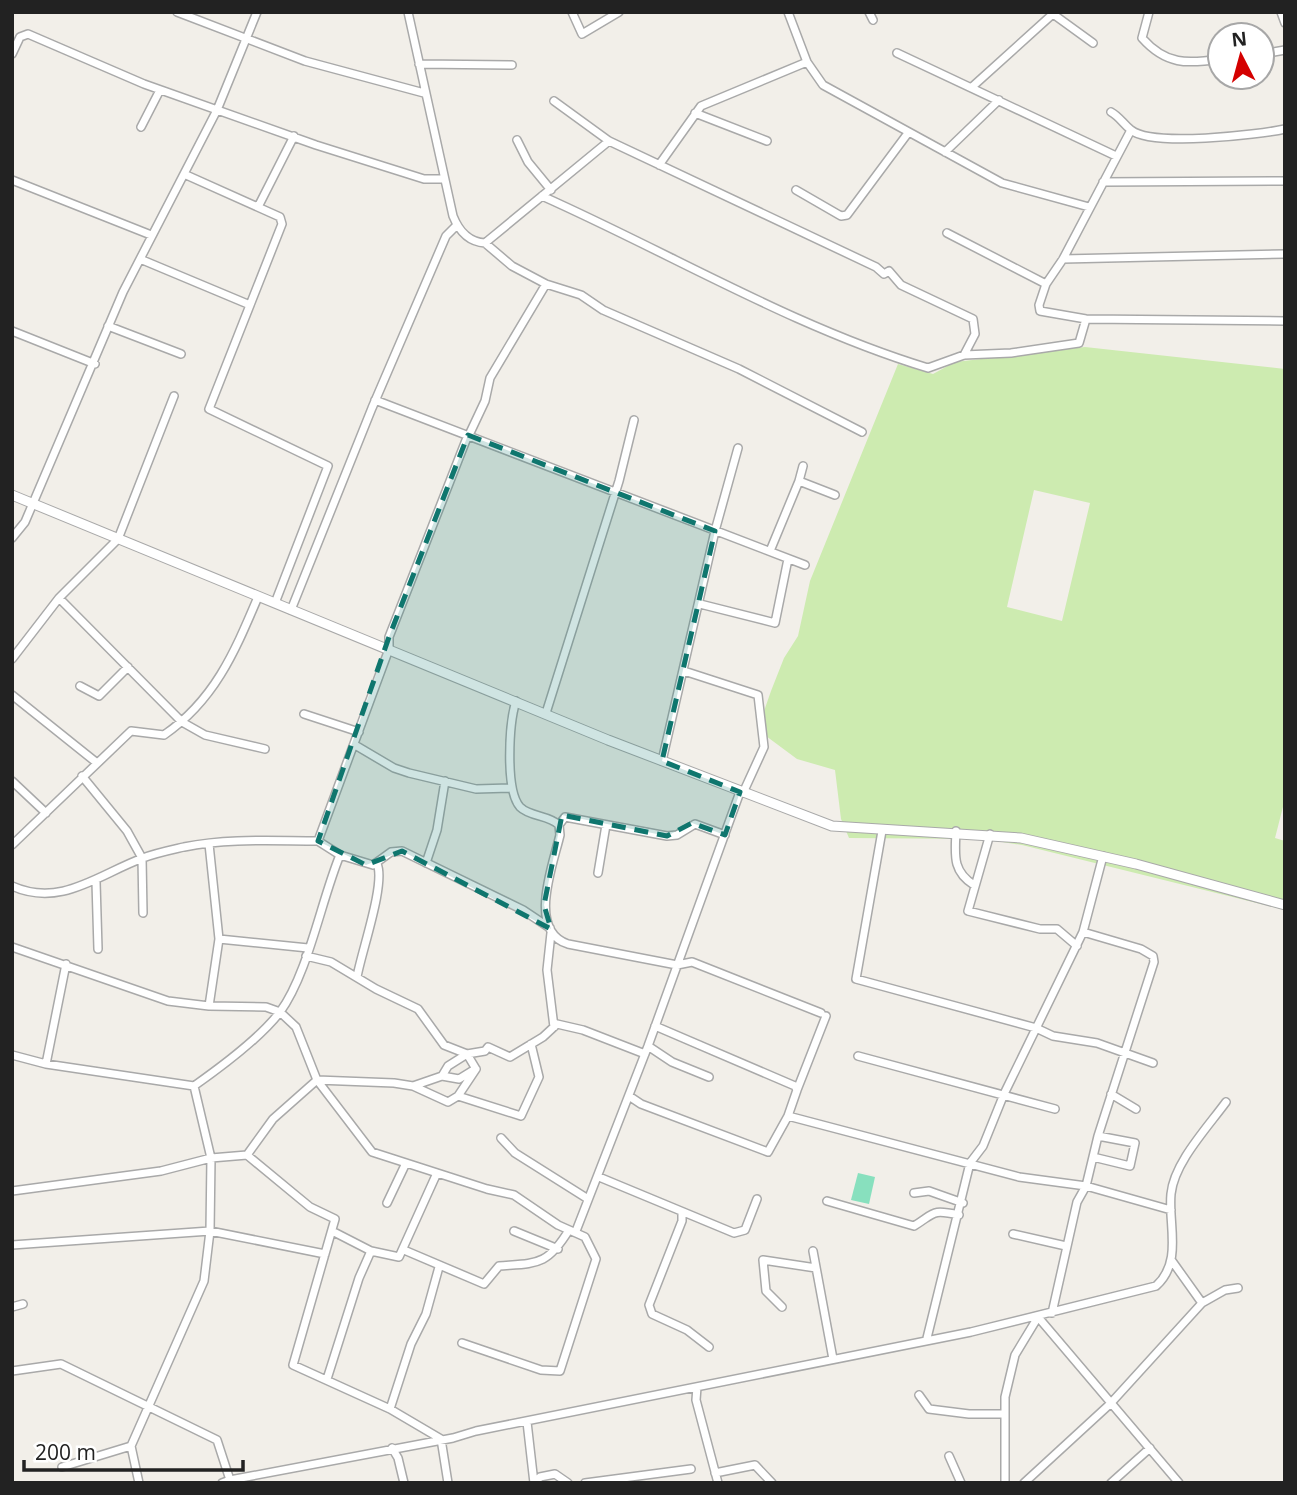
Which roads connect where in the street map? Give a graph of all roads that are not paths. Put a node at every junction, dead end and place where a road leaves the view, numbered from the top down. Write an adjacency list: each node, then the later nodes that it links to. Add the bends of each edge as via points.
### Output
1 (177, 12): 11 (street)
2 (257, 12): 11 (street)
3 (408, 12): 17 (street)
4 (572, 12): 5 (street, via 582,34)
5 (619, 12)
6 (788, 12): 16 (street)
7 (1149, 12): 15 (street, via 1142,38 1163,57 1178,64)
8 (1281, 12): 10 (street)
9 (1054, 13): 12 (street); 19 (street)
10 (1285, 23)
11 (246, 40): 21 (street, via 339,72); 24 (street)
12 (1093, 43)
13 (897, 53): 19 (street)
14 (12, 54): 20 (street, via 20,37 28,34)
15 (1206, 61)
16 (807, 62): 26 (street, via 709,101); 30 (street, via 823,85)
17 (419, 64): 18 (street); 21 (street)
18 (512, 65)
19 (972, 87): 22 (street)
20 (160, 90): 24 (street); 27 (street)
21 (424, 93): 39 (street)
22 (999, 100): 35 (street); 36 (street)
23 (554, 101): 33 (street)
24 (217, 110): 31 (street); 38 (street)
25 (1111, 112): 29 (street)
26 (695, 113): 34 (street); 37 (street)
27 (141, 127)
28 (1285, 129): 29 (street, via 1200,138 1168,138)
29 (1131, 130): 36 (street)
30 (908, 133): 35 (street); 44 (street, via 847,215 841,216)
31 (294, 136): 39 (street, via 424,179); 46 (street)
32 (517, 139): 43 (street, via 528,162)
33 (609, 141): 37 (street); 43 (street)
34 (767, 141)
35 (945, 152): 47 (street, via 1002,183)
36 (1116, 156): 42 (street)
37 (659, 165): 63 (street, via 884,274 889,271 901,285 974,319 975,334)
38 (184, 174): 46 (street); 50 (street)
39 (444, 179): 48 (street)
40 (12, 180): 50 (street)
41 (1285, 181): 42 (street)
42 (1103, 182): 47 (street)
43 (551, 190): 45 (street)
44 (796, 190)
45 (542, 196): 51 (street); 63 (street, via 734,289 902,360 928,368)
46 (258, 207): 57 (street, via 280,217 282,224)
47 (1089, 207): 54 (street)
48 (457, 225): 51 (street, via 477,243); 66 (street, via 446,236)
49 (947, 233): 55 (street)
50 (151, 235): 53 (street)
51 (485, 243): 56 (street, via 512,266)
52 (1285, 254): 54 (street)
53 (139, 259): 57 (street); 60 (street)
54 (1063, 259): 55 (street)
55 (1046, 284): 58 (street, via 1040,311)
56 (546, 285): 68 (street, via 582,295 603,310 739,369); 69 (street, via 490,379)
57 (250, 305): 85 (street, via 209,410 328,466)
58 (1086, 319): 59 (street); 63 (street, via 1079,343)
59 (1285, 321)
60 (108, 326): 62 (street); 64 (street)
61 (12, 331): 64 (street)
62 (181, 354)
63 (964, 355)
64 (95, 364): 76 (street)
65 (174, 396): 79 (street)
66 (375, 400): 69 (street); 87 (street)
67 (634, 420): 73 (street)
68 (862, 432)
69 (468, 435): 73 (street); 88 (street, via 389,637)
70 (738, 449): 77 (street)
71 (803, 466): 72 (street)
72 (799, 481): 75 (street); 80 (street)
73 (615, 492): 77 (street); 95 (street)
74 (12, 495): 76 (street)
75 (835, 495)
76 (34, 503): 78 (street); 79 (street)
77 (715, 531): 80 (street); 86 (street)
78 (12, 538)
79 (118, 539): 83 (street); 84 (street)
80 (770, 551): 81 (street)
81 (788, 559): 82 (street); 86 (street, via 775,623)
82 (805, 565)
83 (258, 597): 85 (street); 97 (street, via 224,672)
84 (60, 598): 89 (street); 90 (street)
85 (275, 603): 87 (street)
86 (700, 604): 91 (street)
87 (292, 610): 88 (street)
88 (389, 649): 94 (street); 98 (street)
89 (12, 659)
90 (128, 667): 92 (street, via 99,696); 97 (street)
91 (684, 671): 101 (street); 107 (street, via 758,695 764,747)
92 (79, 686)
93 (12, 695): 102 (street)
94 (516, 701): 95 (street); 106 (street, via 510,726)
95 (546, 713): 101 (street)
96 (304, 714): 98 (street)
97 (183, 722): 100 (street, via 205,735); 102 (street, via 164,735 131,732)
98 (359, 732): 99 (street)
99 (355, 745): 105 (street, via 394,768); 115 (street)
100 (265, 749)
101 (662, 761): 107 (street)
102 (97, 763): 103 (street)
103 (82, 776): 108 (street); 120 (street, via 127,831)
104 (12, 781): 108 (street)
105 (445, 781): 106 (street, via 476,789); 121 (street, via 438,830)
106 (511, 788): 109 (street, via 519,806)
107 (741, 793): 111 (street, via 832,826); 114 (street)
108 (46, 813): 117 (street)
109 (559, 825): 110 (street, via 569,817); 129 (street, via 544,905)
110 (606, 825): 114 (street, via 674,836 695,824); 123 (street)
111 (882, 831): 112 (street); 143 (street, via 856,979)
112 (956, 831): 113 (street); 125 (street, via 958,870)
113 (990, 834): 119 (street); 125 (street)
114 (725, 835): 137 (street)
115 (318, 841): 116 (street, via 251,839); 118 (street)
116 (209, 844): 120 (street); 131 (street)
117 (12, 845)
118 (340, 855): 122 (street, via 366,865); 135 (street)
119 (1103, 856): 127 (street); 130 (street)
120 (142, 858): 124 (street); 128 (street)
121 (426, 863): 122 (street, via 398,851); 129 (street, via 523,910)
122 (377, 864): 138 (street, via 380,874)
123 (598, 873)
124 (96, 881): 126 (street, via 58,894); 134 (street)
125 (974, 885): 132 (street, via 971,913 1057,929)
126 (12, 886)
127 (1285, 905)
128 (143, 914)
129 (551, 929): 137 (street, via 557,939 568,944); 142 (street, via 547,970)
130 (1083, 932): 132 (street); 147 (street, via 1141,949 1154,958)
131 (219, 939): 135 (street); 139 (street)
132 (1077, 946): 143 (street)
133 (12, 947): 136 (street)
134 (98, 949)
135 (307, 952): 138 (street); 140 (street)
136 (66, 964): 139 (street, via 168,1000); 151 (street)
137 (677, 965): 141 (street); 158 (street, via 692,962 823,1015)
138 (357, 977): 146 (street, via 418,1009 444,1045)
139 (209, 1006): 140 (street, via 266,1007)
140 (280, 1012): 155 (street, via 296,1027); 156 (street)
141 (655, 1026): 145 (street); 158 (street)
142 (554, 1027): 144 (street); 145 (street, via 566,1025)
143 (1036, 1028): 147 (street); 159 (street)
144 (531, 1044): 146 (street, via 510,1057 488,1047); 161 (street, via 539,1077 521,1116)
145 (647, 1050): 154 (street); 162 (street)
146 (467, 1054): 152 (street); 153 (street, via 448,1066)
147 (1124, 1054): 150 (street); 160 (street)
148 (12, 1055): 151 (street)
149 (858, 1056): 159 (street)
150 (1153, 1063)
151 (46, 1064): 156 (street)
152 (476, 1069): 153 (street, via 459,1079); 161 (street)
153 (442, 1076): 157 (street)
154 (709, 1077)
155 (317, 1080): 157 (street); 169 (street, via 272,1119); 172 (street, via 366,1147)
156 (194, 1086): 171 (street)
157 (413, 1086): 161 (street, via 448,1102)
158 (797, 1090): 166 (street)
159 (1004, 1094): 164 (street); 173 (street, via 983,1146)
160 (1111, 1094): 165 (street); 167 (street)
161 (458, 1096)
162 (629, 1096): 166 (street, via 768,1152); 175 (street)
163 (1226, 1102): 184 (street, via 1175,1172)
164 (1055, 1109)
165 (1136, 1109)
166 (788, 1116): 173 (street)
167 (1098, 1136): 170 (street); 170 (street, via 1135,1143 1130,1166)
168 (501, 1138): 179 (street, via 515,1153)
169 (247, 1155): 171 (street); 189 (street, via 310,1206 333,1216)
170 (1093, 1157): 176 (street)
171 (211, 1158): 177 (street, via 161,1171); 188 (street)
172 (406, 1163): 174 (street); 182 (street)
173 (970, 1163): 176 (street, via 1019,1177); 183 (street)
174 (437, 1172): 187 (street, via 514,1195 540,1215); 195 (street)
175 (599, 1177): 179 (street); 185 (street)
176 (1086, 1186): 184 (street); 193 (street)
177 (12, 1191)
178 (914, 1193): 183 (street, via 929,1191)
179 (588, 1199): 187 (street)
180 (757, 1199): 185 (street, via 742,1233)
181 (827, 1201): 186 (street, via 914,1226 928,1214)
182 (387, 1203)
183 (962, 1203): 186 (street)
184 (1171, 1210): 199 (street)
185 (682, 1212): 211 (street, via 649,1306 652,1314 687,1330)
186 (959, 1215): 209 (street)
187 (572, 1230): 194 (street); 210 (street, via 590,1243 596,1259 560,1371 541,1370)
188 (210, 1231): 192 (street); 198 (street); 218 (street, via 204,1281)
189 (332, 1231): 196 (street); 198 (street)
190 (514, 1231): 194 (street)
191 (1013, 1234): 193 (street)
192 (12, 1245)
193 (1066, 1245): 207 (street)
194 (558, 1249): 200 (street, via 533,1265 499,1266 484,1284)
195 (404, 1250): 196 (street, via 399,1257); 200 (street)
196 (371, 1251): 214 (street)
197 (813, 1251): 201 (street)
198 (325, 1254): 214 (street, via 293,1365)
199 (1172, 1261): 203 (street); 207 (street, via 1156,1286)
200 (439, 1267): 219 (street)
201 (816, 1268): 206 (street, via 763,1261 766,1291); 212 (street)
202 (1238, 1288): 203 (street)
203 (1202, 1303): 217 (street)
204 (23, 1304): 205 (street)
205 (12, 1307)
206 (782, 1307)
207 (1052, 1313): 208 (street)
208 (1038, 1317): 209 (street); 217 (street); 220 (street, via 1015,1356)
209 (927, 1338): 212 (street)
210 (462, 1343)
211 (709, 1347)
212 (833, 1359): 215 (street)
213 (12, 1371): 218 (street, via 61,1364)
214 (327, 1379): 219 (street)
215 (697, 1387): 221 (street); 229 (street, via 696,1400)
216 (919, 1395): 220 (street, via 929,1409)
217 (1110, 1404): 225 (street); 242 (street)
218 (146, 1408): 223 (street); 231 (street, via 217,1440)
219 (390, 1409): 222 (street)
220 (1004, 1413): 241 (street)
221 (527, 1423): 222 (street); 235 (street)
222 (442, 1439): 224 (street); 234 (street)
223 (131, 1446): 227 (street); 232 (street)
224 (392, 1448): 230 (street); 233 (street)
225 (1150, 1448): 243 (street); 244 (street)
226 (949, 1456): 240 (street)
227 (62, 1467)
228 (691, 1469): 237 (street)
229 (715, 1473): 238 (street); 239 (street, via 755,1465)
230 (246, 1479): 231 (street)
231 (226, 1482)
232 (139, 1483)
233 (404, 1483)
234 (448, 1483)
235 (535, 1483): 236 (street, via 555,1474)
236 (568, 1483)
237 (585, 1483)
238 (718, 1483)
239 (772, 1483)
240 (961, 1483)
241 (1005, 1483)
242 (1024, 1483)
243 (1111, 1483)
244 (1180, 1483)

